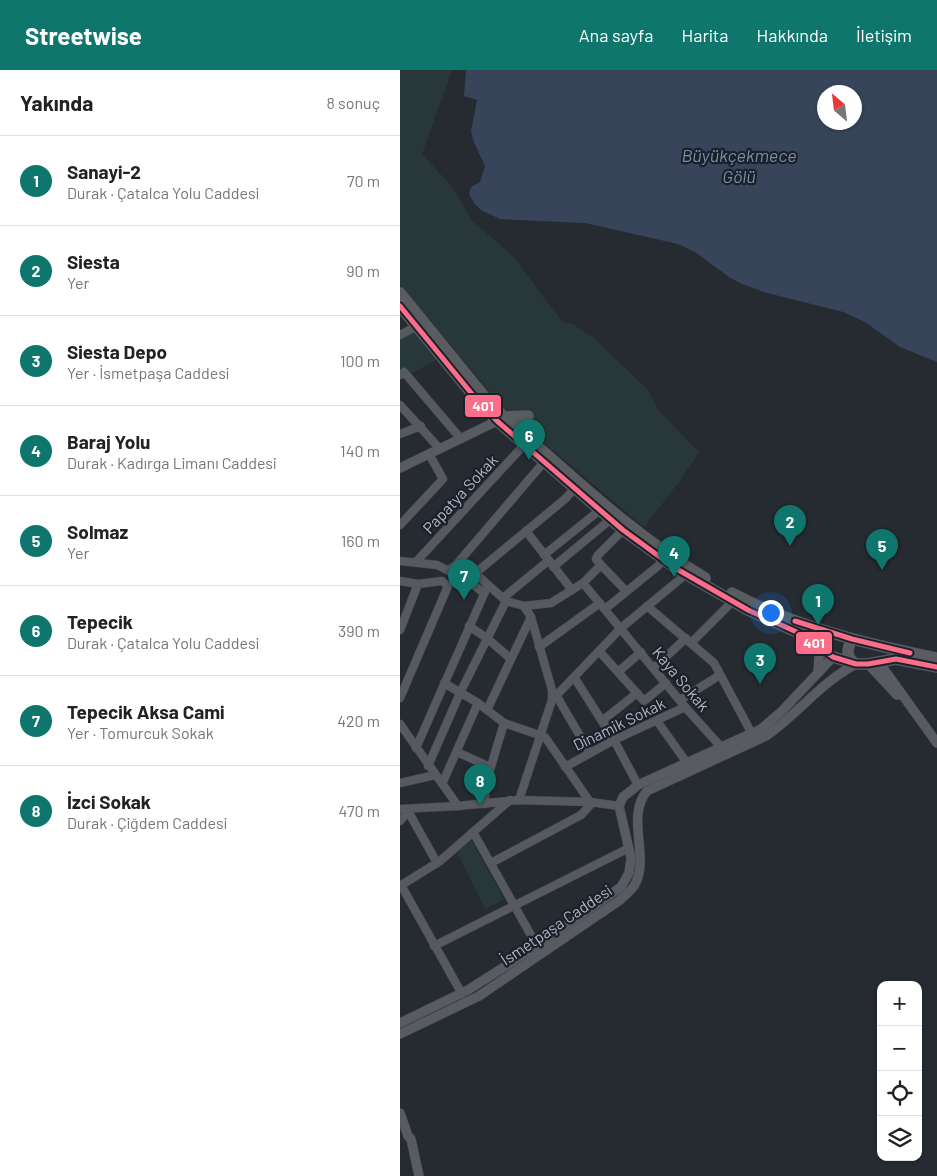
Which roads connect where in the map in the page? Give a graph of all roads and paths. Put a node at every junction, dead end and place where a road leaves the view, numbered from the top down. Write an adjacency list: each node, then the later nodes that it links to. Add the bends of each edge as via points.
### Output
1 (400, 293): 7 (highway)
2 (400, 306): 3 (highway)
3 (417, 326): 4 (street); 7 (highway, via 478,402)
4 (400, 334)
5 (400, 375): 11 (street, via 404,372)
6 (400, 405): 8 (street)
7 (500, 418): 9 (highway); 9 (highway, via 528,416); 11 (main road); 12 (highway)
8 (421, 426): 10 (street); 13 (street)
9 (523, 433): 48 (highway, via 646,537 694,572 766,610)
10 (400, 434)
11 (461, 439): 13 (main road)
12 (524, 445): 15 (highway); 26 (street, Papatya Sokak)
13 (440, 449): 14 (main road)
14 (429, 454): 16 (main road); 20 (street, via 443,479)
15 (544, 462): 17 (highway); 28 (street)
16 (400, 468)
17 (575, 488): 18 (highway); 22 (street)
18 (600, 510): 19 (highway); 24 (street)
19 (611, 520): 21 (highway); 24 (street)
20 (400, 524)
21 (623, 530): 25 (highway); 27 (street, via 598,555 596,559)
22 (526, 531): 24 (street); 29 (street)
23 (400, 561): 26 (street)
24 (549, 561): 36 (street); 38 (street)
25 (664, 561): 30 (highway); 37 (street)
26 (416, 562): 28 (street)
27 (601, 565): 33 (street); 37 (street)
28 (449, 570): 31 (street)
29 (476, 574): 31 (street); 35 (street)
30 (685, 575): 39 (highway); 42 (street)
31 (467, 580): 35 (street)
32 (400, 581): 34 (street)
33 (583, 583): 36 (street); 41 (street, Kaya Sokak)
34 (418, 584): 46 (street); 69 (street, via 445,584)
35 (486, 589): 38 (street); 44 (street)
36 (572, 590): 40 (street, via 551,603)
37 (626, 591): 41 (street)
38 (504, 599): 40 (street); 47 (street)
39 (732, 602): 49 (street); 50 (highway)
40 (524, 606): 43 (street)
41 (602, 606): 45 (street, Kaya Sokak); 52 (street)
42 (647, 606): 45 (street); 49 (street)
43 (531, 617): 52 (street); 57 (street)
44 (469, 626): 47 (street); 65 (street)
45 (621, 628): 53 (street); 54 (street, Kaya Sokak)
46 (400, 630)
47 (488, 639): 57 (street); 67 (street)
48 (852, 639): 51 (highway); 55 (highway); 58 (highway, via 847,652 849,657)
49 (689, 640): 60 (street); 63 (street, via 714,663)
50 (814, 643): 55 (highway); 62 (main road, via 819,656)
51 (871, 643): 56 (highway); 58 (highway, via 876,651)
52 (539, 647): 70 (street)
53 (599, 651): 61 (street); 64 (street)
54 (641, 652): 60 (street, Kaya Sokak); 61 (street)
55 (833, 657): 58 (highway); 62 (main road)
56 (937, 658)
57 (511, 659): 75 (street)
58 (867, 663): 59 (highway, via 896,659); 71 (main road, via 832,678); 84 (main road)
59 (937, 667)
60 (654, 668): 66 (street, Kaya Sokak)
61 (618, 672): 68 (street)
62 (818, 673): 71 (main road)
63 (720, 675): 72 (street); 80 (street)
64 (574, 677): 70 (street); 76 (street)
65 (444, 683): 67 (street); 85 (street)
66 (666, 683): 68 (street, via 644,701); 72 (street, Kaya Sokak)
67 (460, 693): 73 (street); 90 (street)
68 (636, 693): 76 (street)
69 (400, 698)
70 (554, 698): 82 (street); 88 (street)
71 (802, 698): 80 (main road); 86 (main road, via 772,732)
72 (680, 700): 74 (street, Kaya Sokak)
73 (478, 703): 75 (street); 87 (street)
74 (685, 707): 77 (street, Dinamik Sokak); 86 (street, Kaya Sokak)
75 (487, 710): 78 (street)
76 (602, 721): 83 (street)
77 (657, 721): 83 (street, Dinamik Sokak); 89 (street)
78 (504, 723): 82 (street); 92 (street)
79 (400, 724): 81 (street)
80 (752, 734): 86 (main road)
81 (403, 735): 85 (street)
82 (541, 736): 91 (street, via 545,737); 99 (street)
83 (614, 740): 88 (street, Dinamik Sokak); 96 (street)
84 (937, 743)
85 (416, 748): 90 (street)
86 (726, 749): 89 (main road); 100 (main road, via 651,788)
87 (458, 752): 92 (street); 95 (street)
88 (590, 753): 91 (street, Dinamik Sokak)
89 (687, 763): 96 (main road)
90 (428, 766): 93 (street)
91 (565, 767): 101 (street)
92 (490, 768): 102 (street)
93 (435, 774): 94 (street); 95 (street)
94 (400, 784)
95 (442, 784): 103 (street)
96 (638, 784): 97 (main road)
97 (626, 794): 100 (main road, via 632,794); 105 (main road)
98 (510, 800): 99 (street); 102 (street); 108 (street)
99 (519, 800): 101 (street)
100 (641, 801): 106 (main road, İsmetpaşa Caddesi)
101 (591, 803): 105 (street); 111 (street, via 581,815)
102 (484, 804): 103 (street)
103 (458, 806): 104 (street)
104 (406, 809): 107 (street); 110 (street)
105 (620, 809): 106 (main road, via 631,816); 109 (main road, İsmetpaşa Caddesi)
106 (639, 812): 114 (main road, İsmetpaşa Caddesi, via 639,864 635,884 620,900)
107 (400, 821)
108 (472, 832): 110 (street); 111 (street)
109 (629, 848): 113 (street); 114 (main road, İsmetpaşa Caddesi, via 627,879)
110 (437, 863): 112 (street)
111 (491, 863): 113 (street)
112 (401, 886): 115 (street)
113 (514, 906): 115 (street); 116 (street)
114 (596, 911): 116 (main road, İsmetpaşa Caddesi); 117 (main road, İsmetpaşa Caddesi)
115 (434, 946): 118 (street)
116 (537, 946): 117 (main road, İsmetpaşa Caddesi)
117 (525, 958): 118 (main road, İsmetpaşa Caddesi); 119 (main road, İsmetpaşa Caddesi)
118 (462, 994): 119 (main road); 120 (main road, İsmetpaşa Caddesi)
119 (466, 1003): 121 (main road, İsmetpaşa Caddesi)
120 (401, 1019)
121 (400, 1034)
122 (400, 1113): 123 (main road)
123 (408, 1136): 124 (main road); 125 (main road)
124 (414, 1176)
125 (419, 1176)

